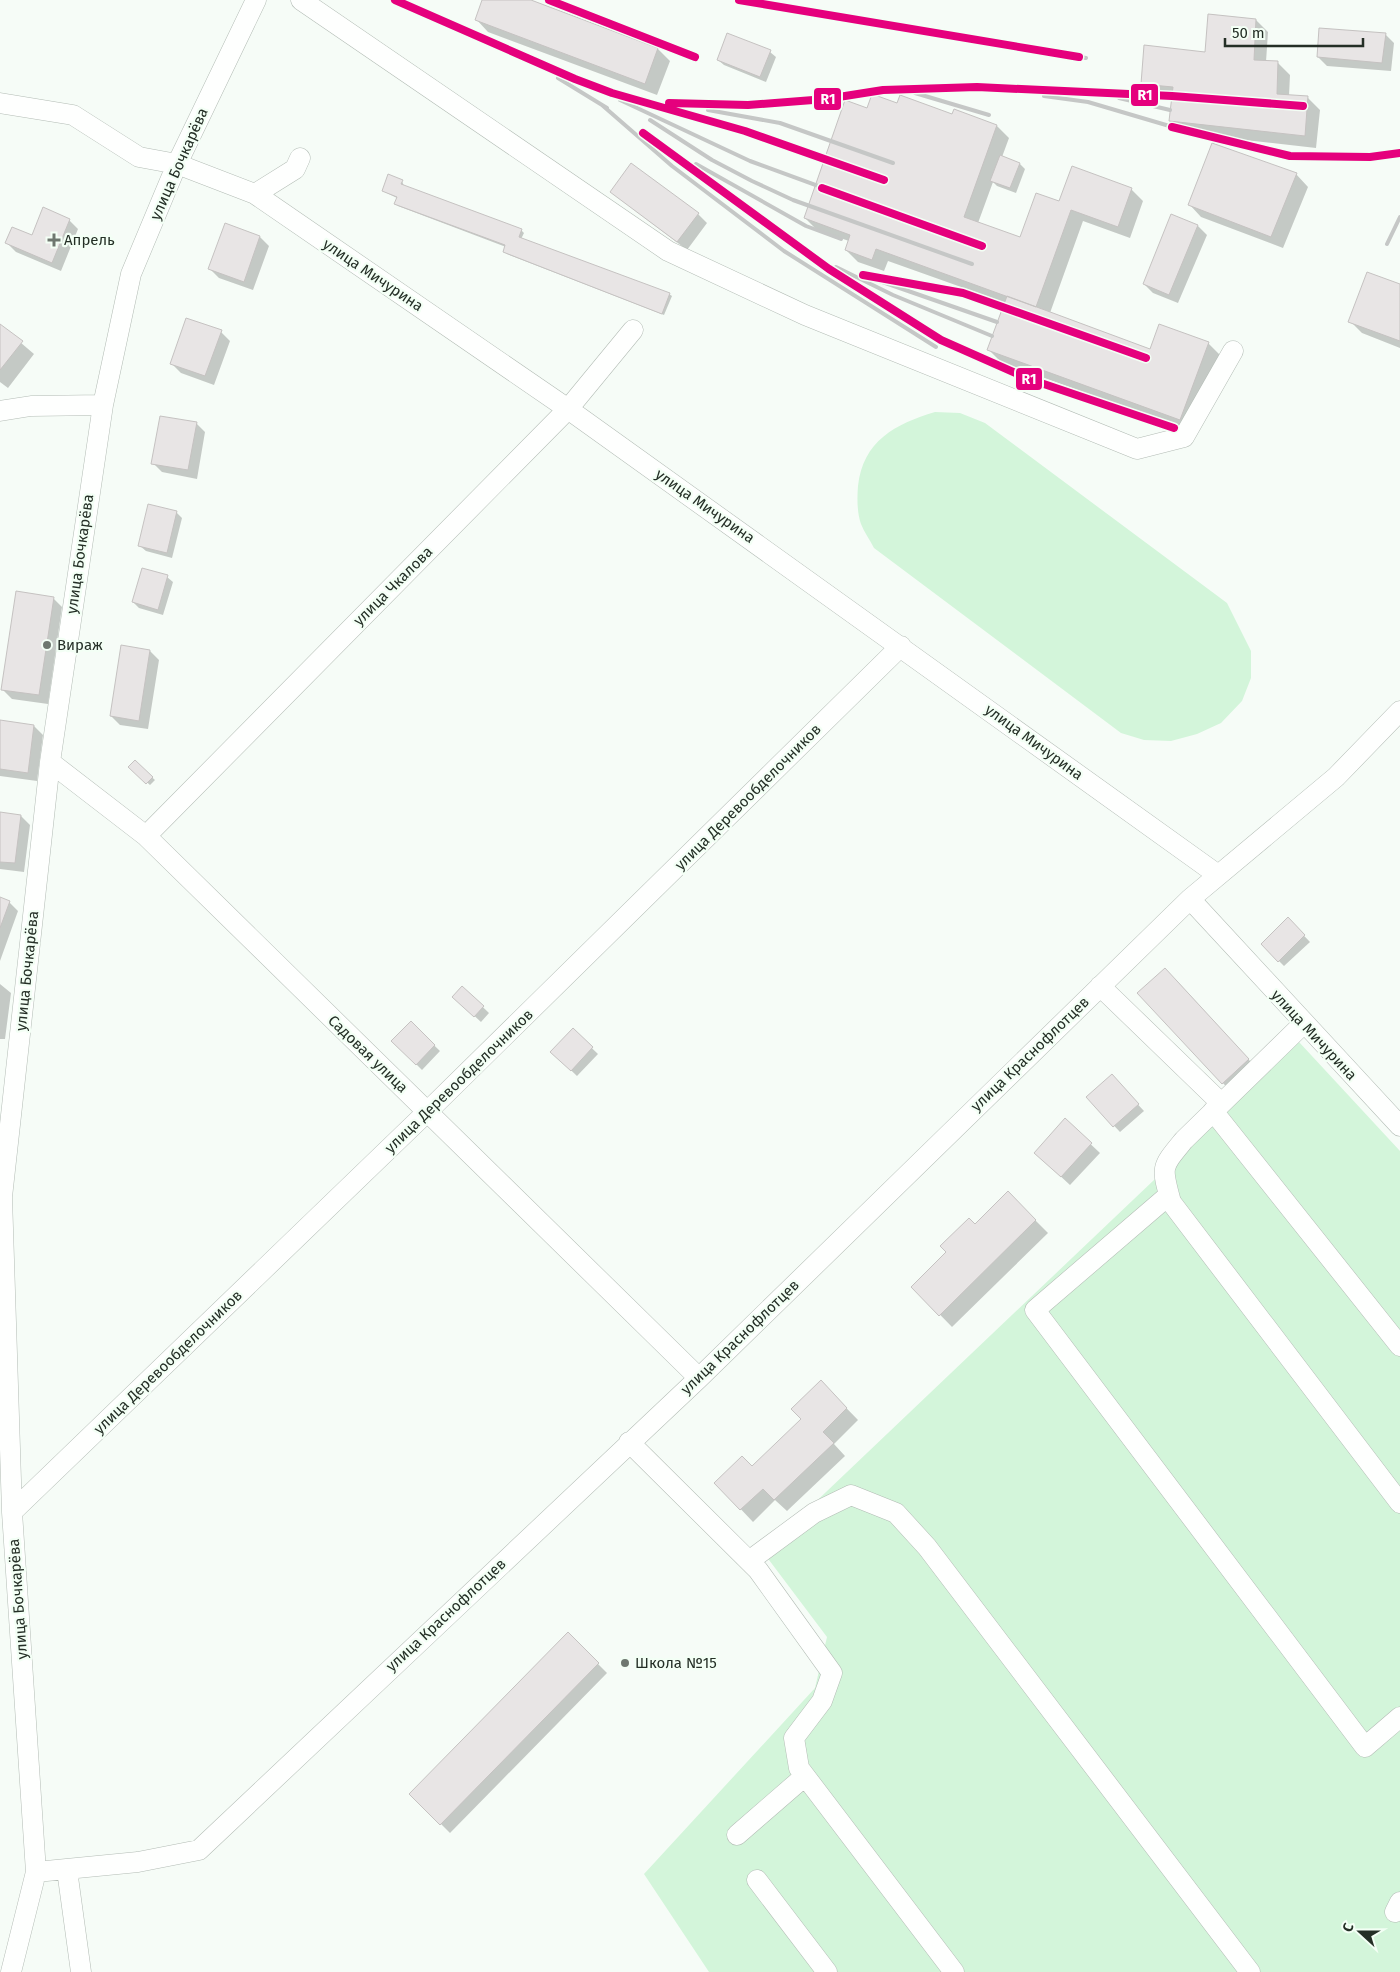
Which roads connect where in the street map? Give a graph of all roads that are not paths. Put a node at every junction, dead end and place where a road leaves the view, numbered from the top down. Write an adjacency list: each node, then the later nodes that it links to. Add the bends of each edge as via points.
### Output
1 (256, 0): 5 (street, улица Бочкарёва)
2 (301, 0): 8 (street, via 668,251 805,315 1137,449 1184,437)
3 (0, 103): 5 (street, улица Мичурина, via 73,115 139,157)
4 (300, 158): 6 (street, via 295,169)
5 (177, 164): 6 (street, улица Мичурина); 9 (street, улица Бочкарёва, via 131,274)
6 (255, 194): 10 (street, улица Мичурина)
7 (633, 330): 10 (street, улица Чкалова)
8 (1233, 351)
9 (103, 405): 11 (street, via 30,406); 14 (street, улица Бочкарёва)
10 (568, 409): 12 (street, улица Мичурина); 15 (street, улица Чкалова)
11 (0, 411)
12 (901, 646): 16 (street, улица Мичурина); 21 (street, улица Деревообделочников)
13 (1400, 711): 16 (street, улица Краснофлотцев, via 1336,777)
14 (50, 762): 15 (street, Садовая улица); 28 (street, улица Бочкарёва, via 2,1197)
15 (146, 836): 21 (street, Садовая улица)
16 (1218, 875): 17 (street, улица Краснофлотцев)
17 (1190, 899): 18 (street, улица Краснофлотцев); 19 (street, улица Мичурина)
18 (1100, 986): 20 (street); 25 (street, улица Краснофлотцев)
19 (1303, 1024): 20 (street); 22 (street, улица Мичурина)
20 (1217, 1107): 23 (street, via 1167,1161 1162,1172); 24 (street)
21 (427, 1112): 25 (street, Садовая улица); 28 (street, улица Деревообделочников)
22 (1400, 1126)
23 (1169, 1195): 27 (street, via 1171,1202); 30 (street, via 1035,1310 1365,1747)
24 (1400, 1346)
25 (699, 1378): 26 (street, улица Краснофлотцев)
26 (628, 1442): 29 (street); 33 (street, улица Краснофлотцев, via 199,1850 138,1862)
27 (1400, 1503)
28 (12, 1512): 34 (street, улица Бочкарёва)
29 (749, 1561): 31 (street, via 832,1673 822,1701 794,1738 798,1768); 40 (street, via 814,1513 850,1495 896,1512 927,1547)
30 (1400, 1717)
31 (805, 1776): 32 (street); 39 (street)
32 (737, 1835)
33 (67, 1870): 34 (street, улица Краснофлотцев); 37 (street)
34 (36, 1872): 36 (street, улица Бочкарёва)
35 (756, 1880): 38 (street)
36 (11, 1972)
37 (81, 1972)
38 (827, 1972)
39 (954, 1972)
40 (1250, 1972)

